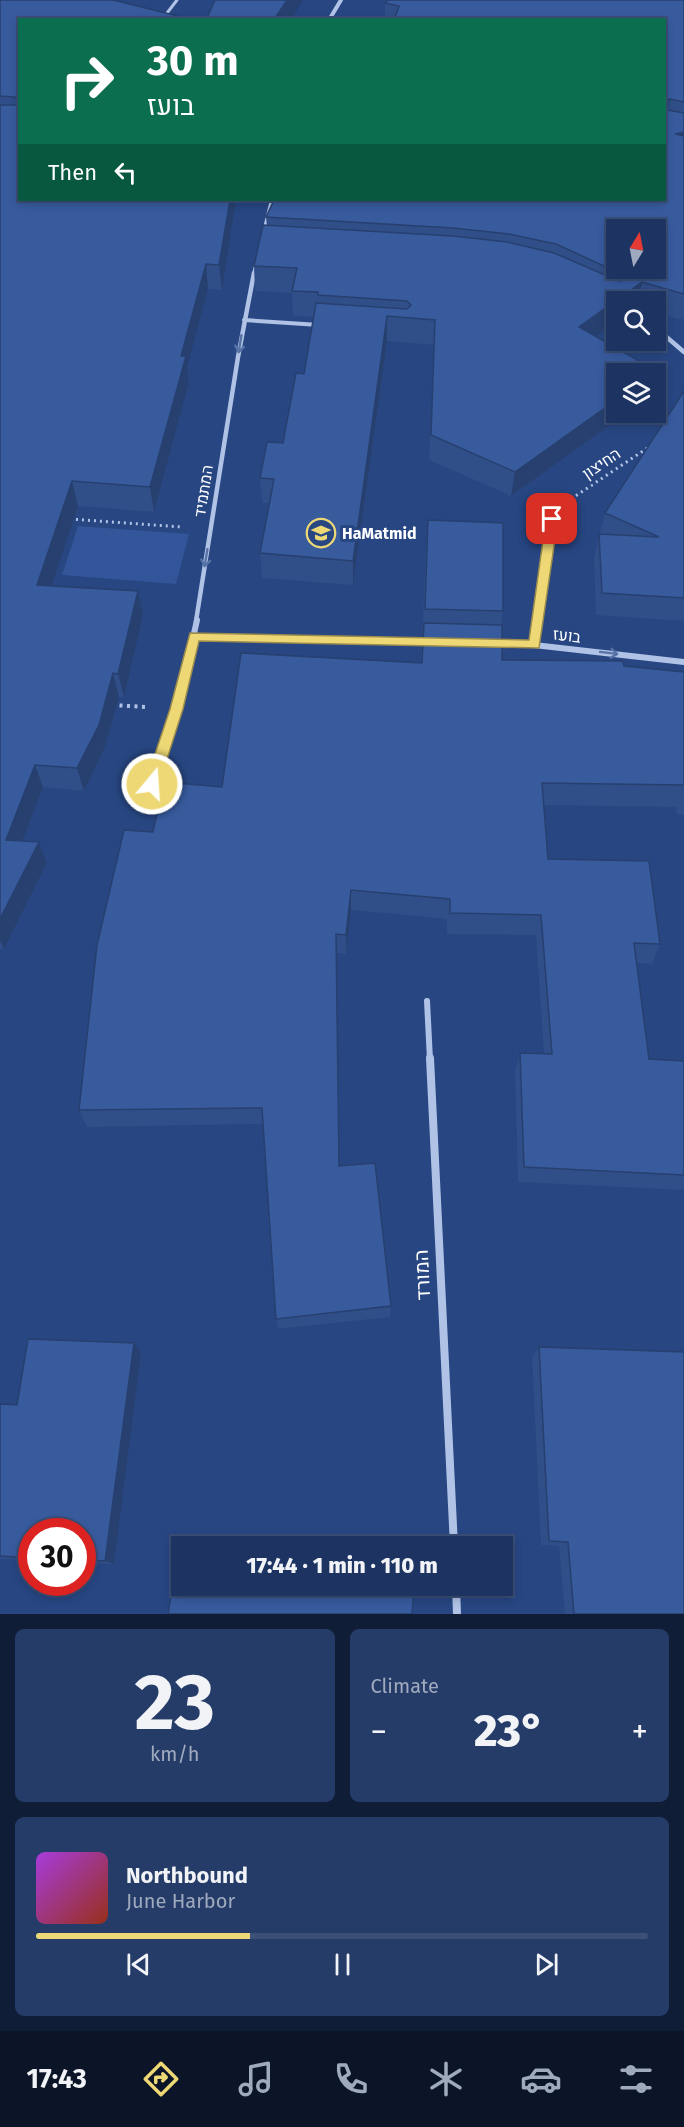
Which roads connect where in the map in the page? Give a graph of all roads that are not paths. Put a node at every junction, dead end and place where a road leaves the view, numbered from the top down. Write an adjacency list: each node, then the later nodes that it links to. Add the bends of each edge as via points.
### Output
1 (177, 0): 3 (lane)
2 (341, 0): 4 (street)
3 (162, 18)
4 (330, 18)
5 (272, 201): 6 (street)
6 (262, 237)
7 (258, 256): 8 (street, המתמיד)
8 (244, 320): 9 (lane); 13 (street, המתמיד, one-way to 13)
9 (325, 325)
10 (666, 337): 11 (street)
11 (684, 352)
12 (552, 519): 16 (street)
13 (194, 636): 14 (street); 18 (street, המתמיד, via 177,709)
14 (441, 642)
15 (487, 644): 16 (street, בועז)
16 (534, 645): 17 (street, בועז, one-way to 17)
17 (684, 662)
18 (152, 784)
19 (427, 1001): 20 (street, המורד)
20 (454, 1536)
21 (456, 1596): 22 (street)
22 (457, 1614)

